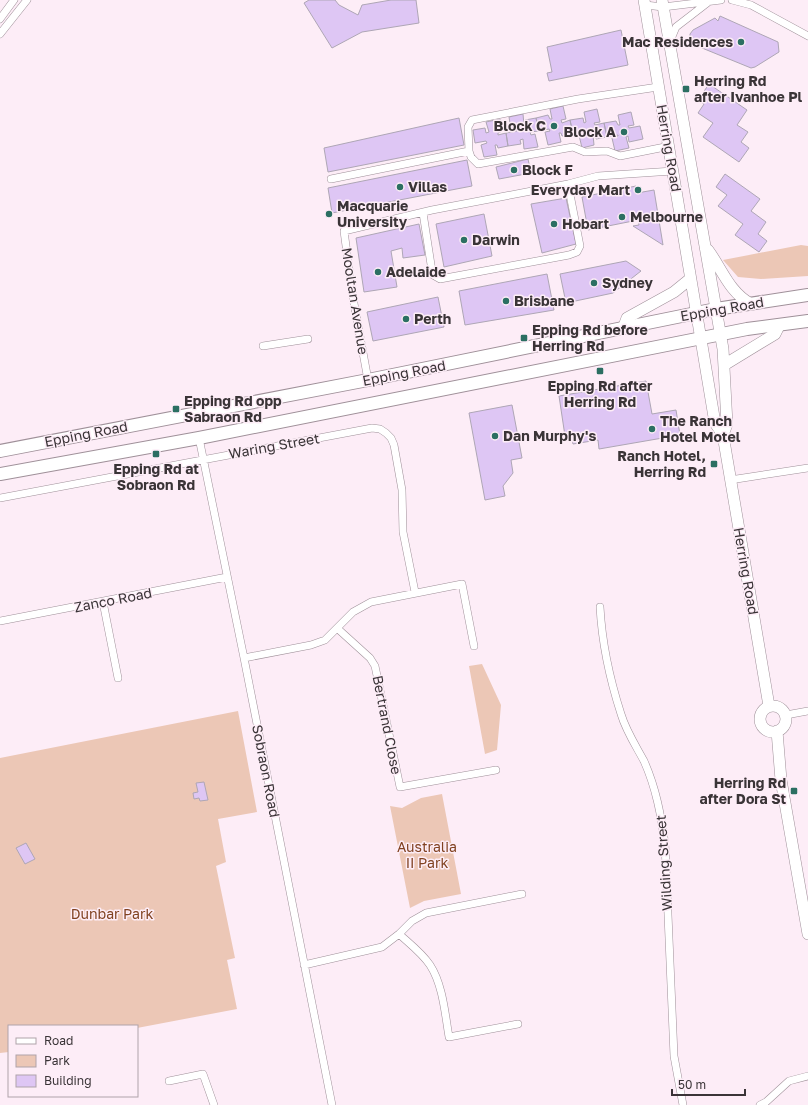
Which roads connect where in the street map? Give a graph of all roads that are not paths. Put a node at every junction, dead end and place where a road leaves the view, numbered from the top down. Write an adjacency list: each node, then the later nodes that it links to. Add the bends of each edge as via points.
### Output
1 (14, 0): 8 (street)
2 (26, 0): 9 (street)
3 (712, 0): 4 (street); 7 (street); 11 (street, via 676,27)
4 (721, 0)
5 (732, 0): 10 (street, via 751,5)
6 (645, 3): 7 (street); 12 (main road, Herring Road)
7 (662, 3): 11 (main road, Herring Road)
8 (0, 19)
9 (0, 34)
10 (808, 36)
11 (670, 48): 19 (main road, Herring Road)
12 (658, 87): 13 (main road, Herring Road); 14 (street, via 578,99 472,120 468,127)
13 (670, 146): 14 (street, via 620,156 607,151 585,152 573,147 478,164); 15 (main road, Herring Road)
14 (469, 151): 16 (street)
15 (673, 171): 17 (street, Mooltan Avenue, via 598,176); 20 (main road, Herring Road)
16 (331, 179)
17 (568, 184): 18 (street, Mooltan Avenue); 18 (street, via 580,246 577,252 569,255 440,279 433,275)
18 (423, 213): 33 (street, Mooltan Avenue, via 344,231)
19 (706, 247): 22 (main road, via 732,288); 23 (main road, Herring Road)
20 (690, 279): 24 (main road, Herring Road); 27 (main road, via 674,292 627,318)
21 (808, 295): 22 (main road, Epping Road)
22 (751, 304): 23 (main road, Epping Road)
23 (716, 309): 24 (main road, Epping Road); 28 (main road, Herring Road)
24 (696, 313): 27 (main road, Epping Road); 29 (main road, Herring Road)
25 (808, 321): 26 (main road, Epping Road)
26 (779, 326): 28 (main road, Epping Road); 32 (main road, via 775,334)
27 (623, 329): 33 (main road, Epping Road)
28 (721, 335): 29 (main road, Epping Road); 32 (main road, Herring Road)
29 (701, 338): 34 (main road, Herring Road, via 715,423); 35 (main road, Epping Road)
30 (308, 339): 31 (street)
31 (263, 346)
32 (724, 365): 34 (main road, Herring Road, via 727,424)
33 (368, 380): 36 (main road, Epping Road)
34 (723, 435): 40 (main road, Herring Road)
35 (199, 438): 37 (street, Sobraon Road); 39 (main road, Epping Road)
36 (0, 451)
37 (203, 460): 41 (street, Waring Street); 42 (street, Sobraon Road); 43 (street, Waring Street, via 372,428 380,429 391,438 394,445 402,490 403,532)
38 (808, 468): 40 (street)
39 (0, 474)
40 (730, 480): 51 (main road, Herring Road)
41 (0, 498)
42 (227, 577): 44 (street, Zanco Road); 49 (street, Sobraon Road)
43 (415, 592): 47 (street, via 371,602 353,612); 48 (street, via 462,584)
44 (103, 602): 46 (street, Zanco Road); 50 (street)
45 (600, 607): 65 (street, Wilding Street, via 601,630 621,715 655,790 661,814 665,844 674,1056)
46 (0, 621)
47 (338, 628): 49 (street, via 325,640 311,645); 55 (street, Bertrand Close, via 375,666 400,787)
48 (474, 646)
49 (244, 658): 59 (street, Sobraon Road)
50 (118, 678)
51 (769, 706): 53 (main road, via 781,708); 54 (main road, via 761,716 762,724 768,731)
52 (808, 711): 53 (street)
53 (786, 715): 54 (main road, via 786,723)
54 (777, 731): 58 (main road, via 781,780)
55 (496, 770)
56 (522, 894): 57 (street, via 426,913 412,921)
57 (399, 934): 59 (street, via 382,947); 60 (street, via 429,964 437,978 449,1037)
58 (808, 934)
59 (304, 964): 64 (street, Sobraon Road)
60 (518, 1024)
61 (808, 1076): 66 (street, via 789,1081)
62 (169, 1081): 63 (street, via 203,1074)
63 (214, 1105)
64 (332, 1105)
65 (683, 1105)
66 (760, 1105)

